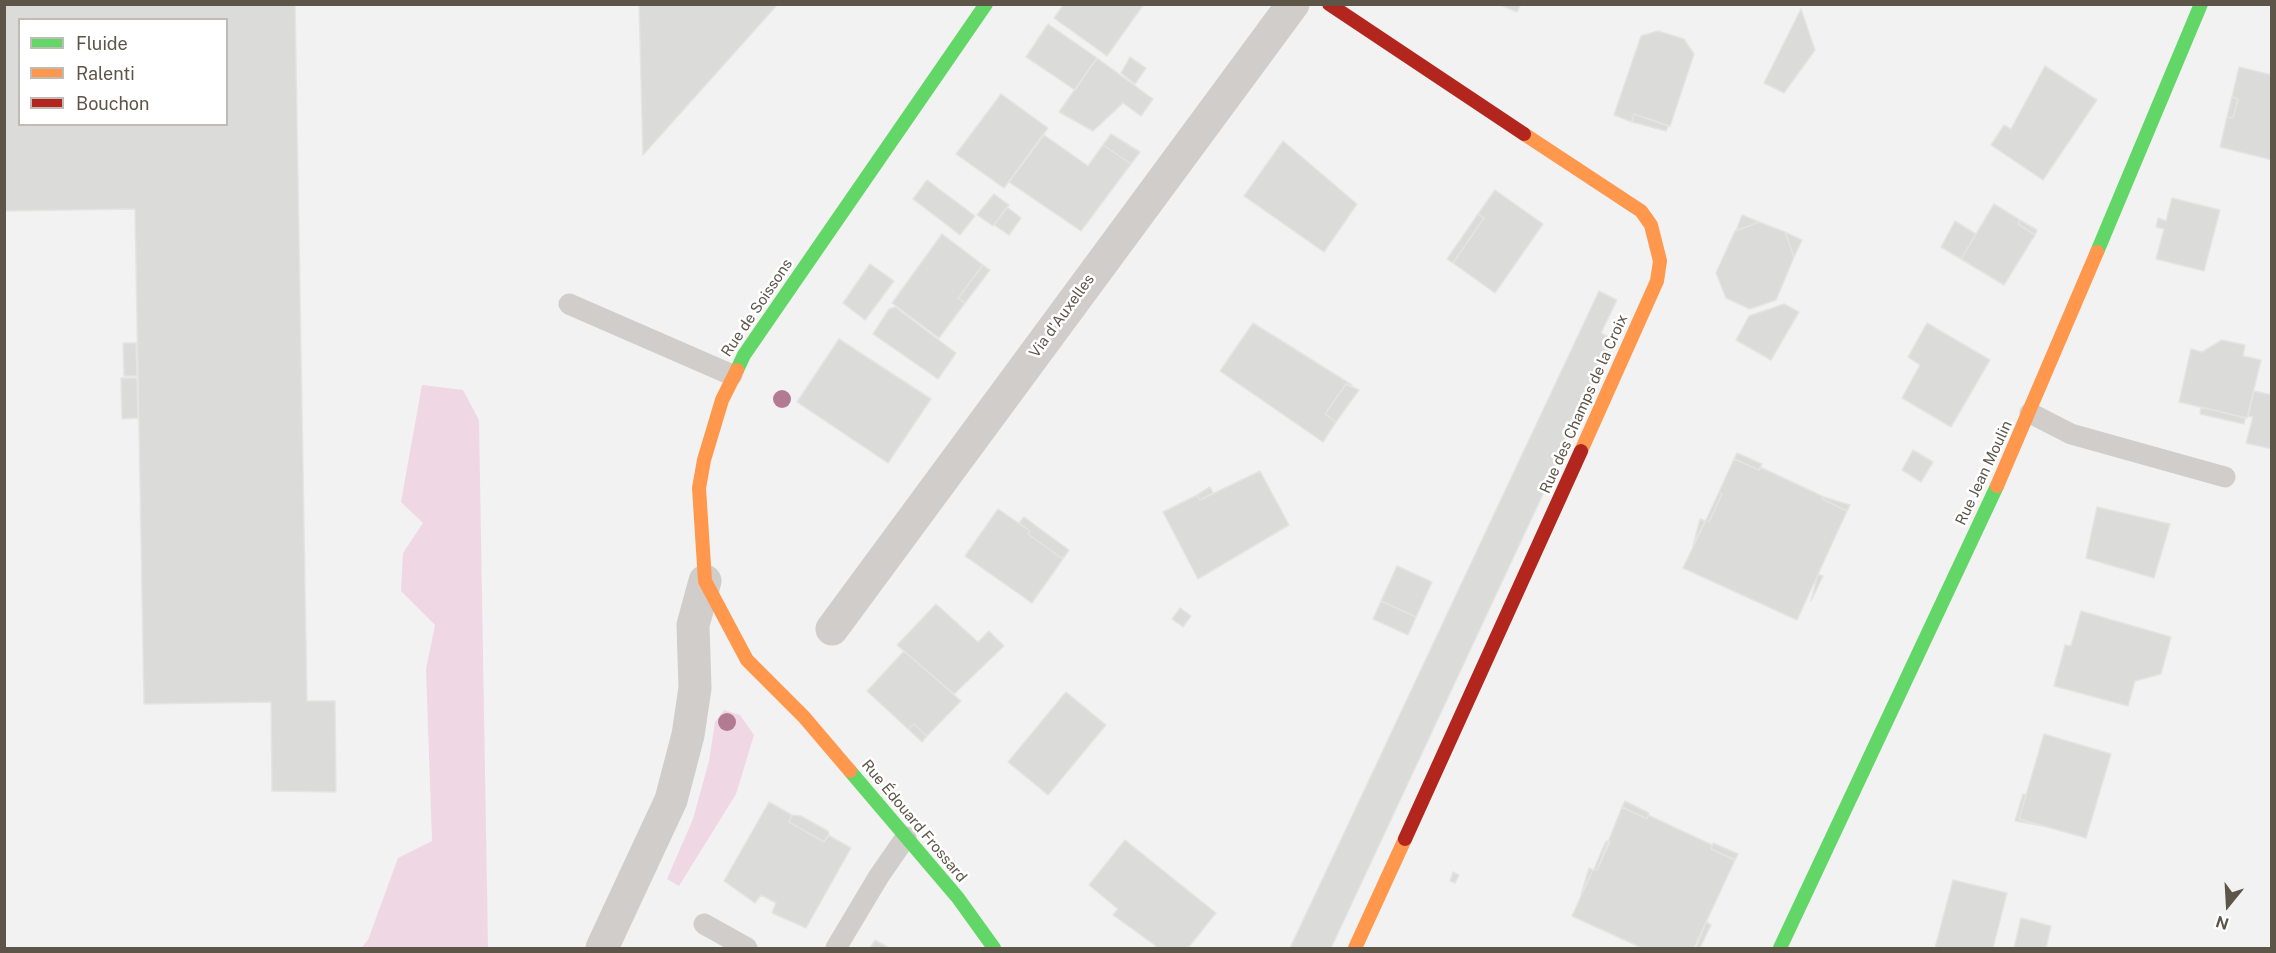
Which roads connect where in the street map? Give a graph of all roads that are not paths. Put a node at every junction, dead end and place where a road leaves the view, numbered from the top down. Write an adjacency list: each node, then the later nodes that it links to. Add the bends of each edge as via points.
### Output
1 (986, 4): 6 (street, Rue de Soissons, via 756,333)
2 (1293, 4): 10 (street, Via d'Auxelles)
3 (1329, 4): 18 (street, Rue des Champs de la Croix, via 1641,211 1651,225 1660,261 1658,281)
4 (2201, 4): 7 (street, Rue Jean Moulin)
5 (569, 304): 6 (lane)
6 (732, 375): 9 (street, Rue de Soissons, via 704,460 699,488)
7 (2030, 413): 8 (lane, via 2071,434); 19 (street, Rue Jean Moulin)
8 (2226, 477)
9 (705, 581): 11 (street, Rue de Soissons, via 747,660); 14 (street, via 693,624 695,688 688,735 671,800)
10 (832, 629)
11 (804, 717): 12 (street, Rue Édouard Frossard)
12 (906, 837): 16 (lane); 17 (street, Rue Édouard Frossard)
13 (704, 924): 15 (lane)
14 (602, 948)
15 (747, 948)
16 (836, 948)
17 (994, 948)
18 (1355, 948)
19 (1780, 948)

